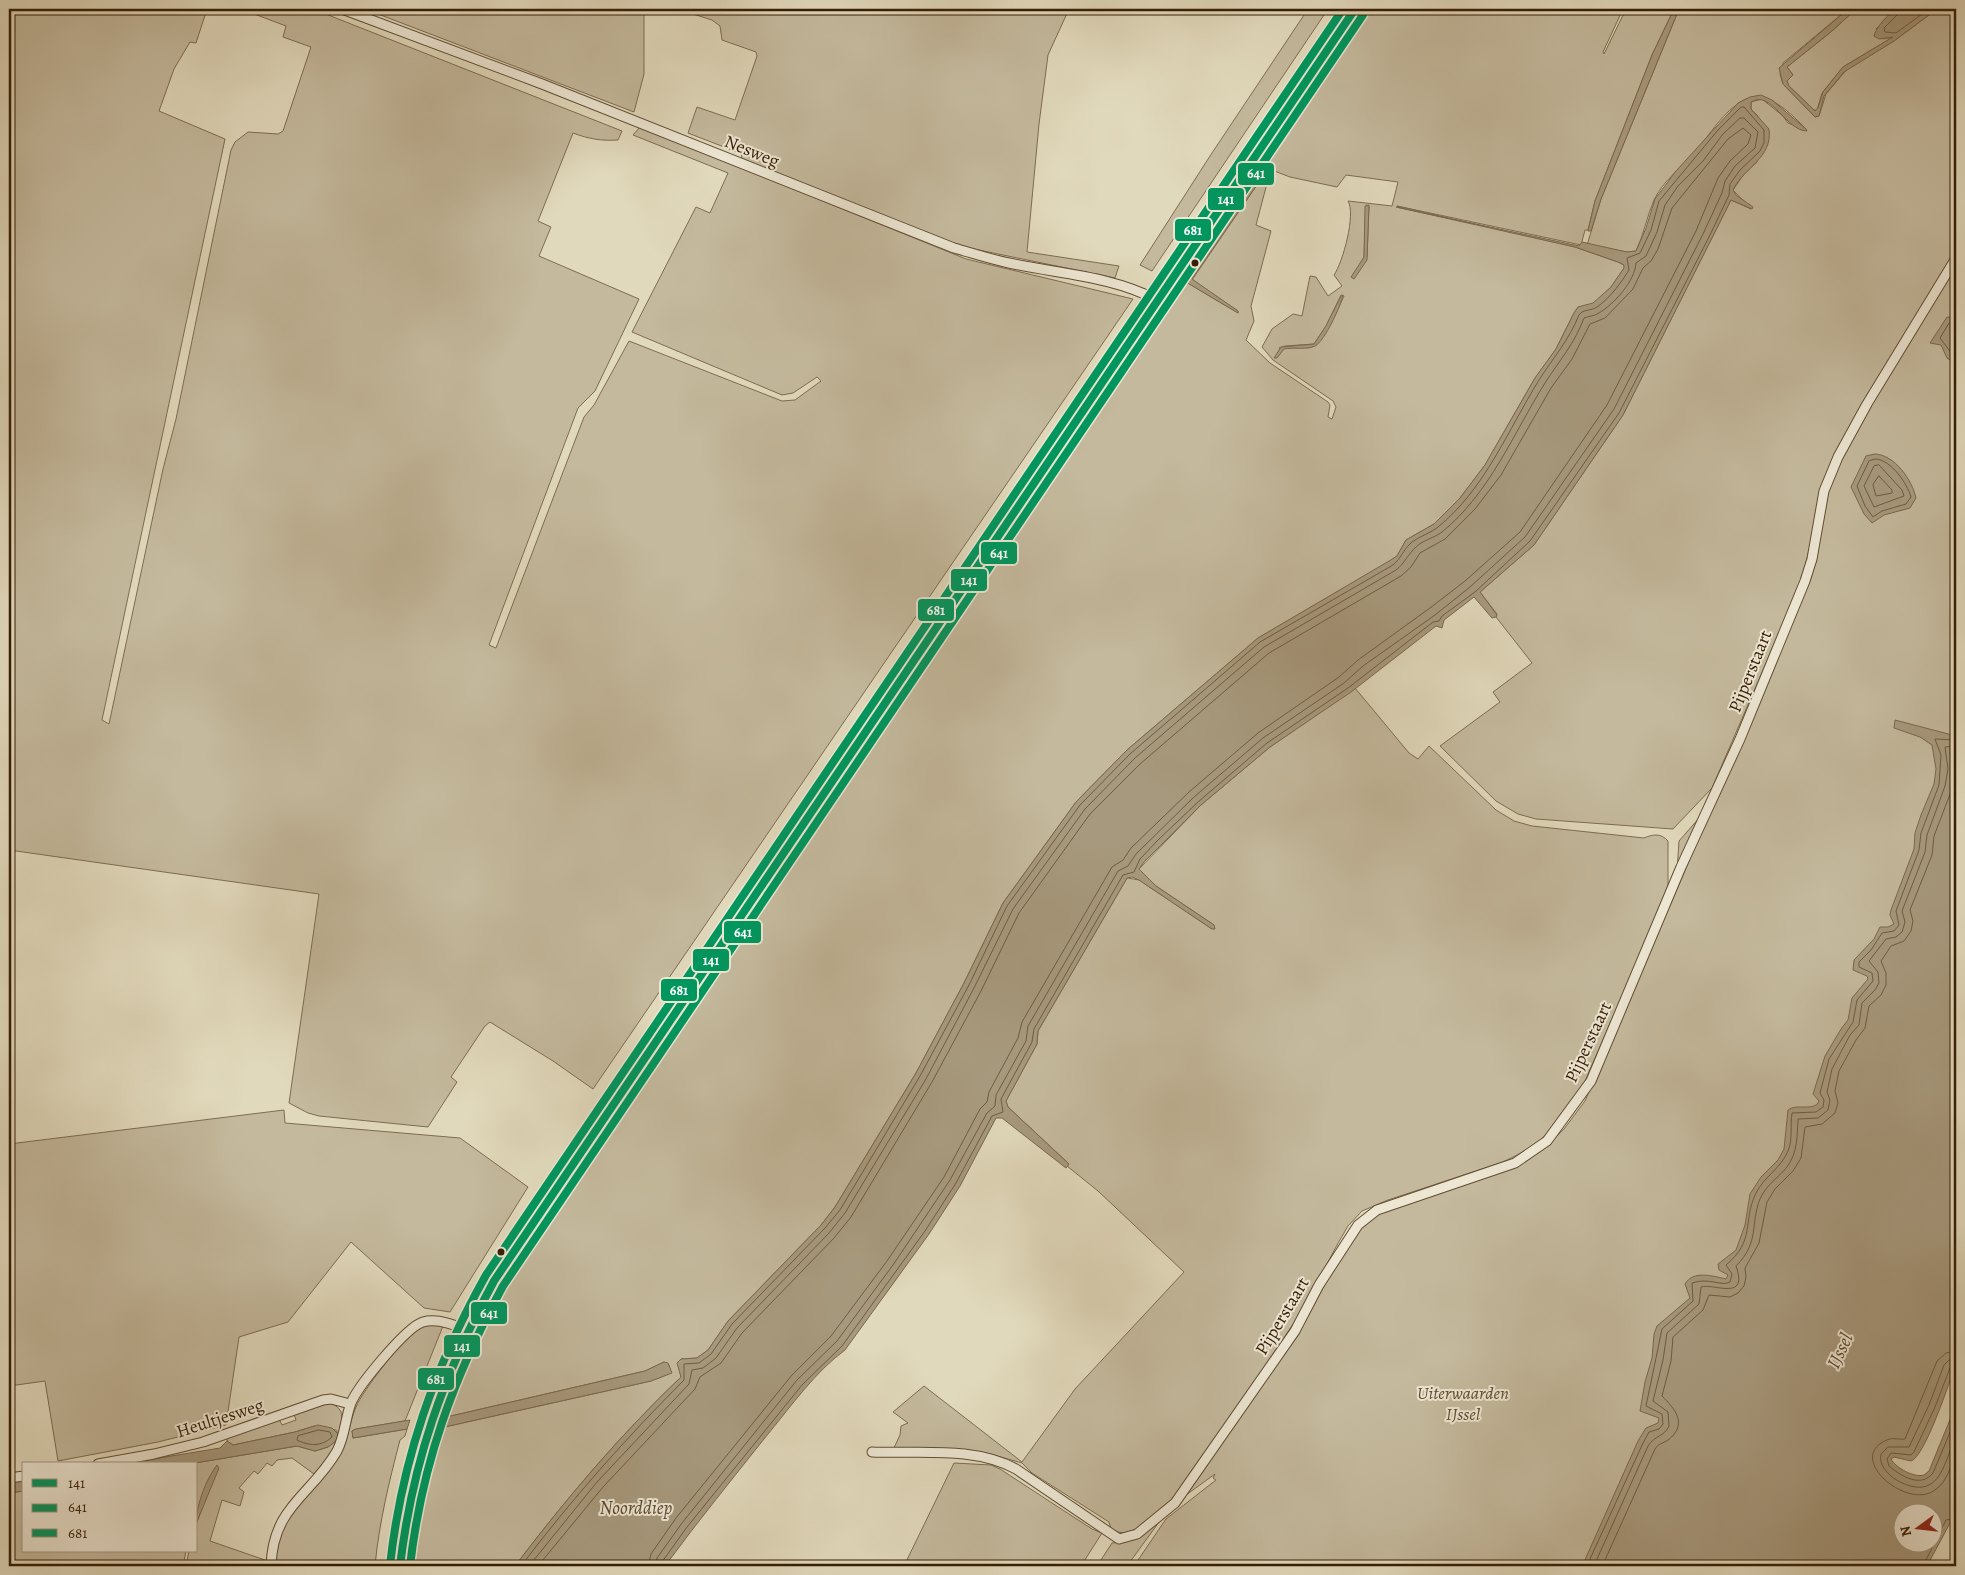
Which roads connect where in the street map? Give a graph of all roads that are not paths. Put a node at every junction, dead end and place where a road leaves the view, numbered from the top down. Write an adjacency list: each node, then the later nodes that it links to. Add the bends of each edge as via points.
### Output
1 (342, 9): 4 (street, Nesweg, via 542,84 954,248 1009,263 1113,282 1137,289)
2 (1355, 9): 4 (main road)
3 (1956, 258): 7 (street, Pijperstaart, via 1838,457 1824,491 1805,581 1740,738 1681,867 1591,1081 1547,1141 1515,1163 1377,1210 1358,1225 1319,1285 1295,1331 1193,1478 1171,1508 1133,1537 1119,1539 998,1459 980,1455)
4 (1157, 300): 5 (main road, via 494,1281)
5 (466, 1330): 6 (street, via 435,1320 415,1325 358,1390); 12 (main road, via 424,1435 403,1525)
6 (350, 1404): 8 (street, Heultjesweg, via 323,1400 195,1445); 11 (street, via 337,1450 277,1530)
7 (872, 1452)
8 (108, 1462)
9 (22, 1476): 10 (street)
10 (9, 1478)
11 (271, 1566)
12 (400, 1566)

